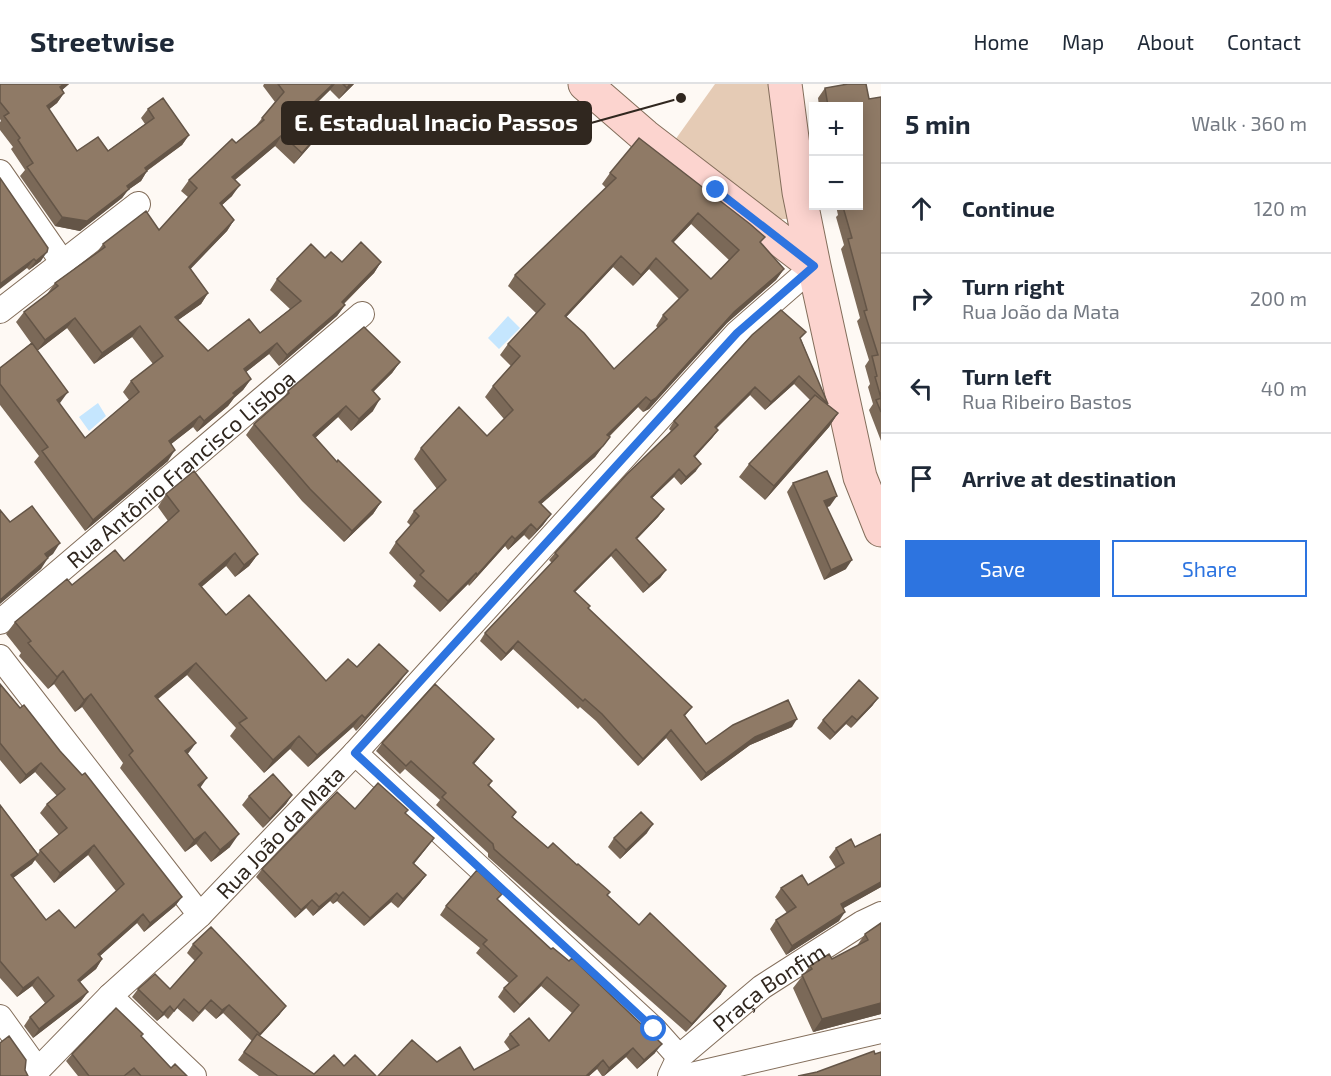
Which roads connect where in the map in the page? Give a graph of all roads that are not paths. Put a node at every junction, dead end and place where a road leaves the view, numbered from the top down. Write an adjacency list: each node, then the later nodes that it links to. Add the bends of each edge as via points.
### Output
1 (585, 84): 6 (main road, via 645,136)
2 (785, 84): 6 (main road, via 799,192)
3 (0, 172): 5 (street)
4 (138, 204): 5 (street)
5 (63, 263): 7 (street)
6 (814, 266): 9 (main road, via 861,477); 12 (street, Rua João da Mata, via 737,333)
7 (0, 311)
8 (362, 314): 10 (street, Rua Antônio Francisco Lisboa)
9 (881, 530)
10 (0, 622)
11 (0, 657): 14 (street)
12 (355, 753): 14 (street, Rua João da Mata); 18 (street, via 654,1029)
13 (881, 914): 18 (street, Praça Bonfim, via 862,922 762,987)
14 (200, 915): 15 (street, Rua João da Mata)
15 (111, 996): 19 (street, Rua João da Mata); 20 (street)
16 (0, 1017): 19 (street)
17 (881, 1031): 18 (street)
18 (679, 1070)
19 (35, 1073)
20 (194, 1076)

